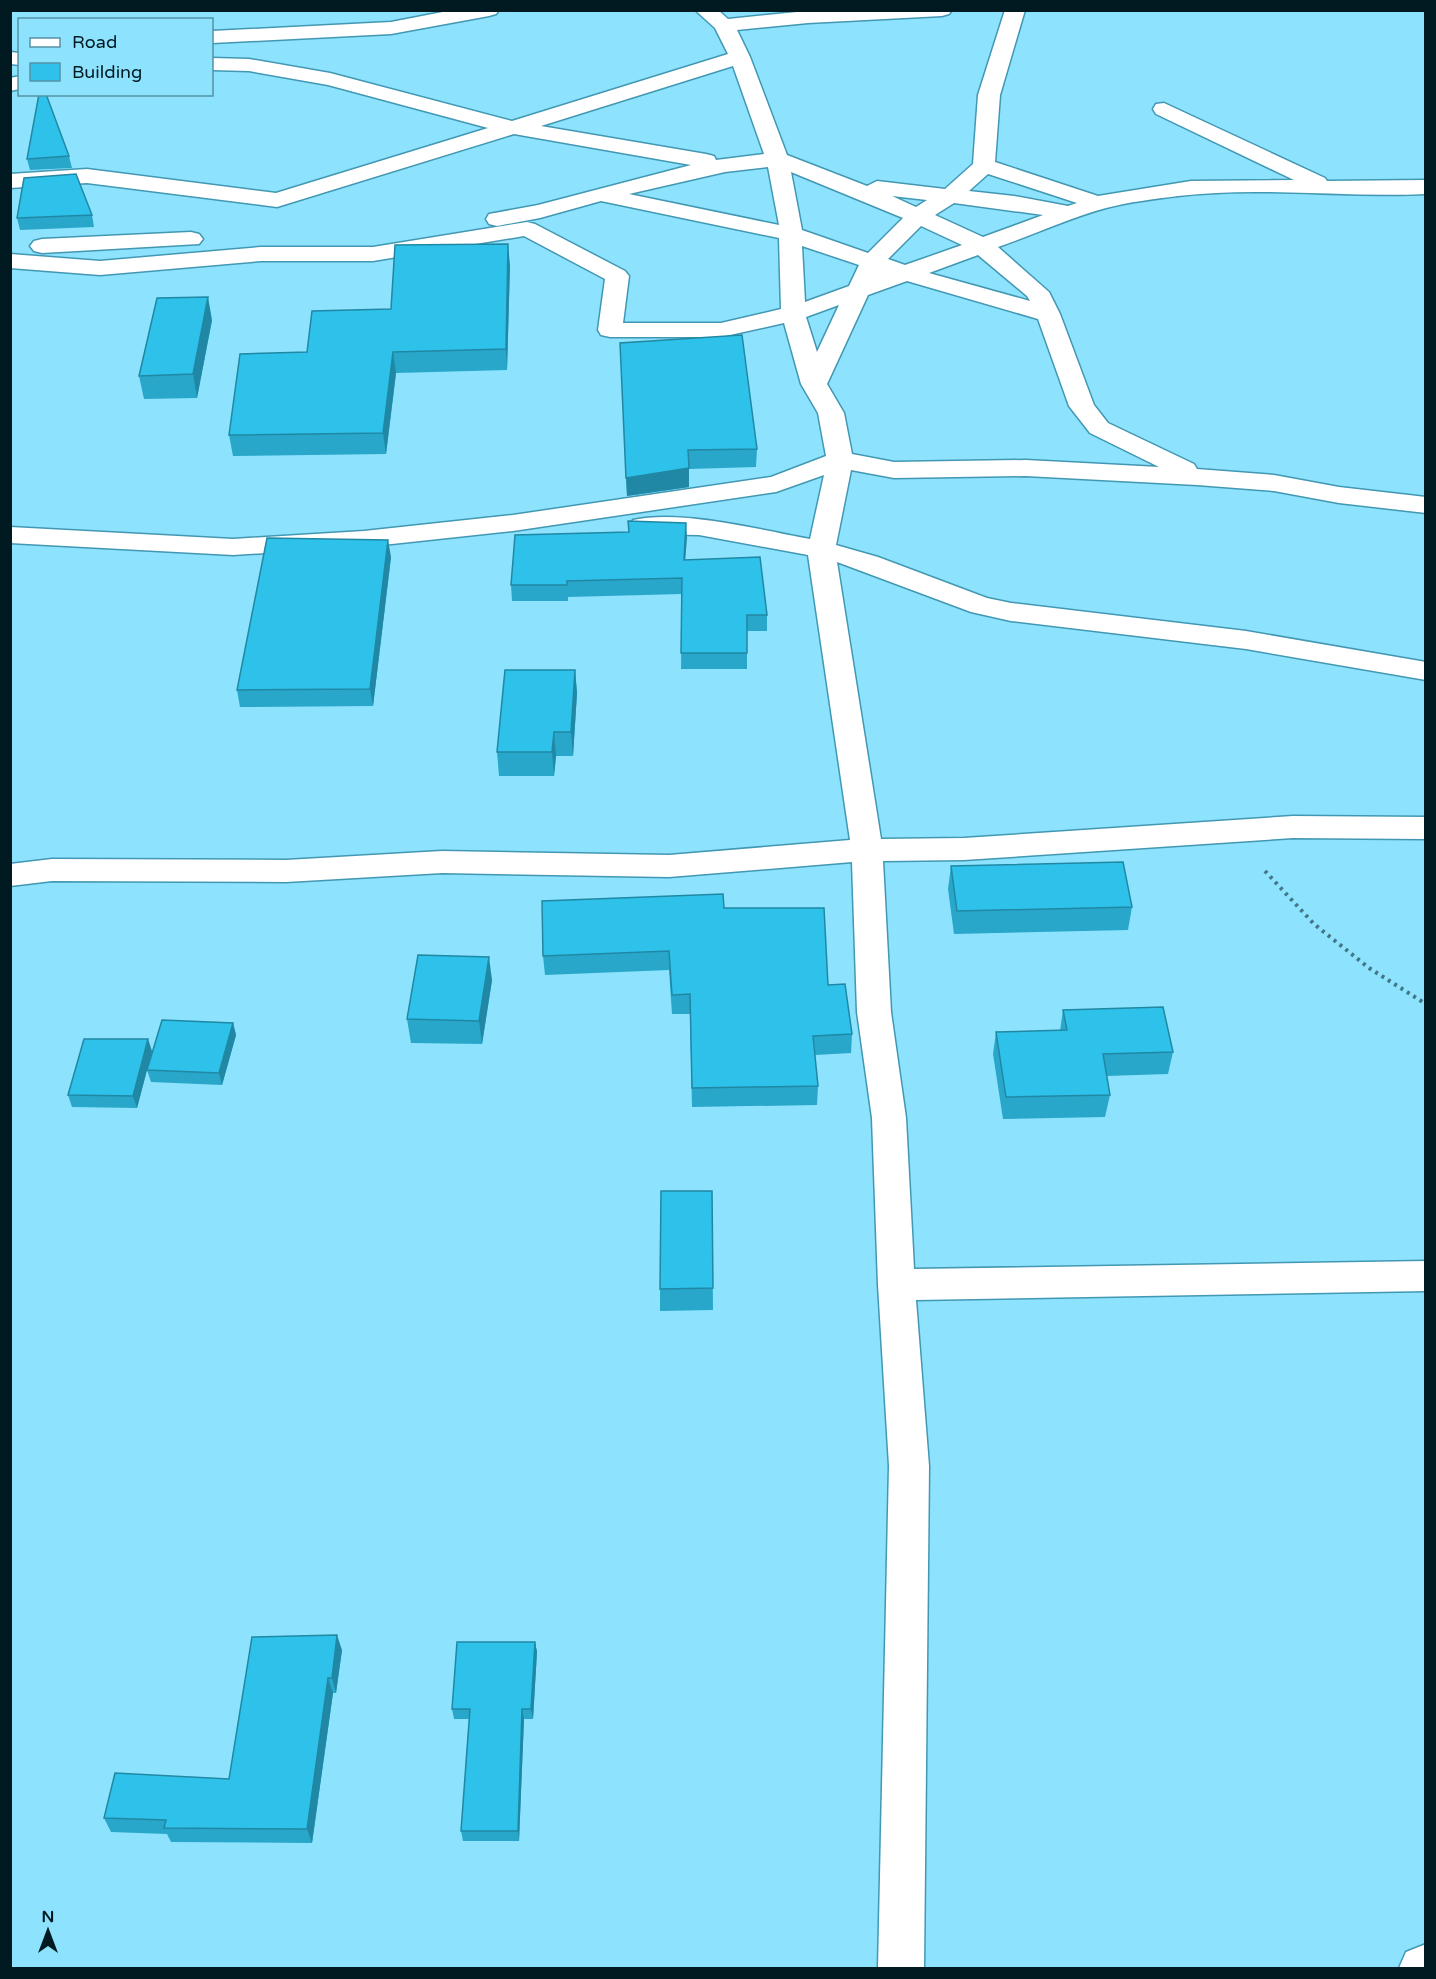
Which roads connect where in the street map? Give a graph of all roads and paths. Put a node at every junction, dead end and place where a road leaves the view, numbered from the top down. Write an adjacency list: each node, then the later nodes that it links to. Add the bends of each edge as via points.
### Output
1 (348, 10): 7 (street)
2 (489, 10): 8 (street, via 391,28)
3 (942, 10): 5 (street)
4 (1016, 10): 14 (street, via 989,95)
5 (808, 14): 6 (street)
6 (714, 18): 9 (street)
7 (213, 26)
8 (213, 37)
9 (740, 57): 12 (street); 15 (street)
10 (213, 64): 12 (street, via 249,65 330,79)
11 (1164, 109): 20 (street)
12 (512, 127): 13 (street); 17 (street, via 277,200 87,176)
13 (725, 165): 15 (street); 16 (street)
14 (984, 166): 23 (street); 25 (street)
15 (780, 171): 16 (street); 18 (street); 28 (street)
16 (669, 176): 22 (street)
17 (10, 181)
18 (841, 183): 23 (street); 27 (street)
19 (1425, 187): 21 (street)
20 (1327, 188): 21 (street); 25 (street, via 1203,188)
21 (1390, 190): 24 (street)
22 (600, 195): 28 (street); 30 (street, via 509,217 402,232)
23 (950, 196): 26 (street); 27 (street)
24 (1425, 202)
25 (1099, 203): 26 (street)
26 (1070, 213): 29 (street)
27 (918, 216): 29 (street); 32 (street)
28 (791, 234): 32 (street); 35 (street)
29 (981, 245): 33 (street); 36 (street, via 1037,292)
30 (10, 248)
31 (10, 261): 35 (street, via 100,268 261,254 373,254 527,229 617,276 610,330 721,330)
32 (872, 262): 33 (street); 34 (street)
33 (905, 273): 34 (street); 36 (street)
34 (856, 291): 35 (street); 37 (street)
35 (793, 314): 37 (street)
36 (1048, 314): 39 (street, via 1082,406 1099,428)
37 (814, 384): 38 (street, via 831,412)
38 (840, 460): 39 (street, via 894,470 1026,468); 41 (street, via 776,484); 43 (street)
39 (1197, 477): 40 (street, via 1274,483)
40 (1425, 505)
41 (513, 523): 42 (street, via 364,539 233,547); 43 (street, via 699,527)
42 (10, 535)
43 (821, 549): 44 (street, via 981,606 1246,640); 47 (street)
44 (1425, 671)
45 (1425, 828): 46 (street, via 1293,827)
46 (1211, 834): 47 (street, via 964,849); 49 (path, via 1248,854 1314,924 1369,968)
47 (867, 850): 48 (street, via 669,866 442,862 286,871 52,870); 51 (street, via 874,1012 889,1118)
48 (10, 875)
49 (1425, 1004)
50 (1425, 1276): 51 (street)
51 (896, 1286): 52 (street, via 909,1467)
52 (901, 1968)

